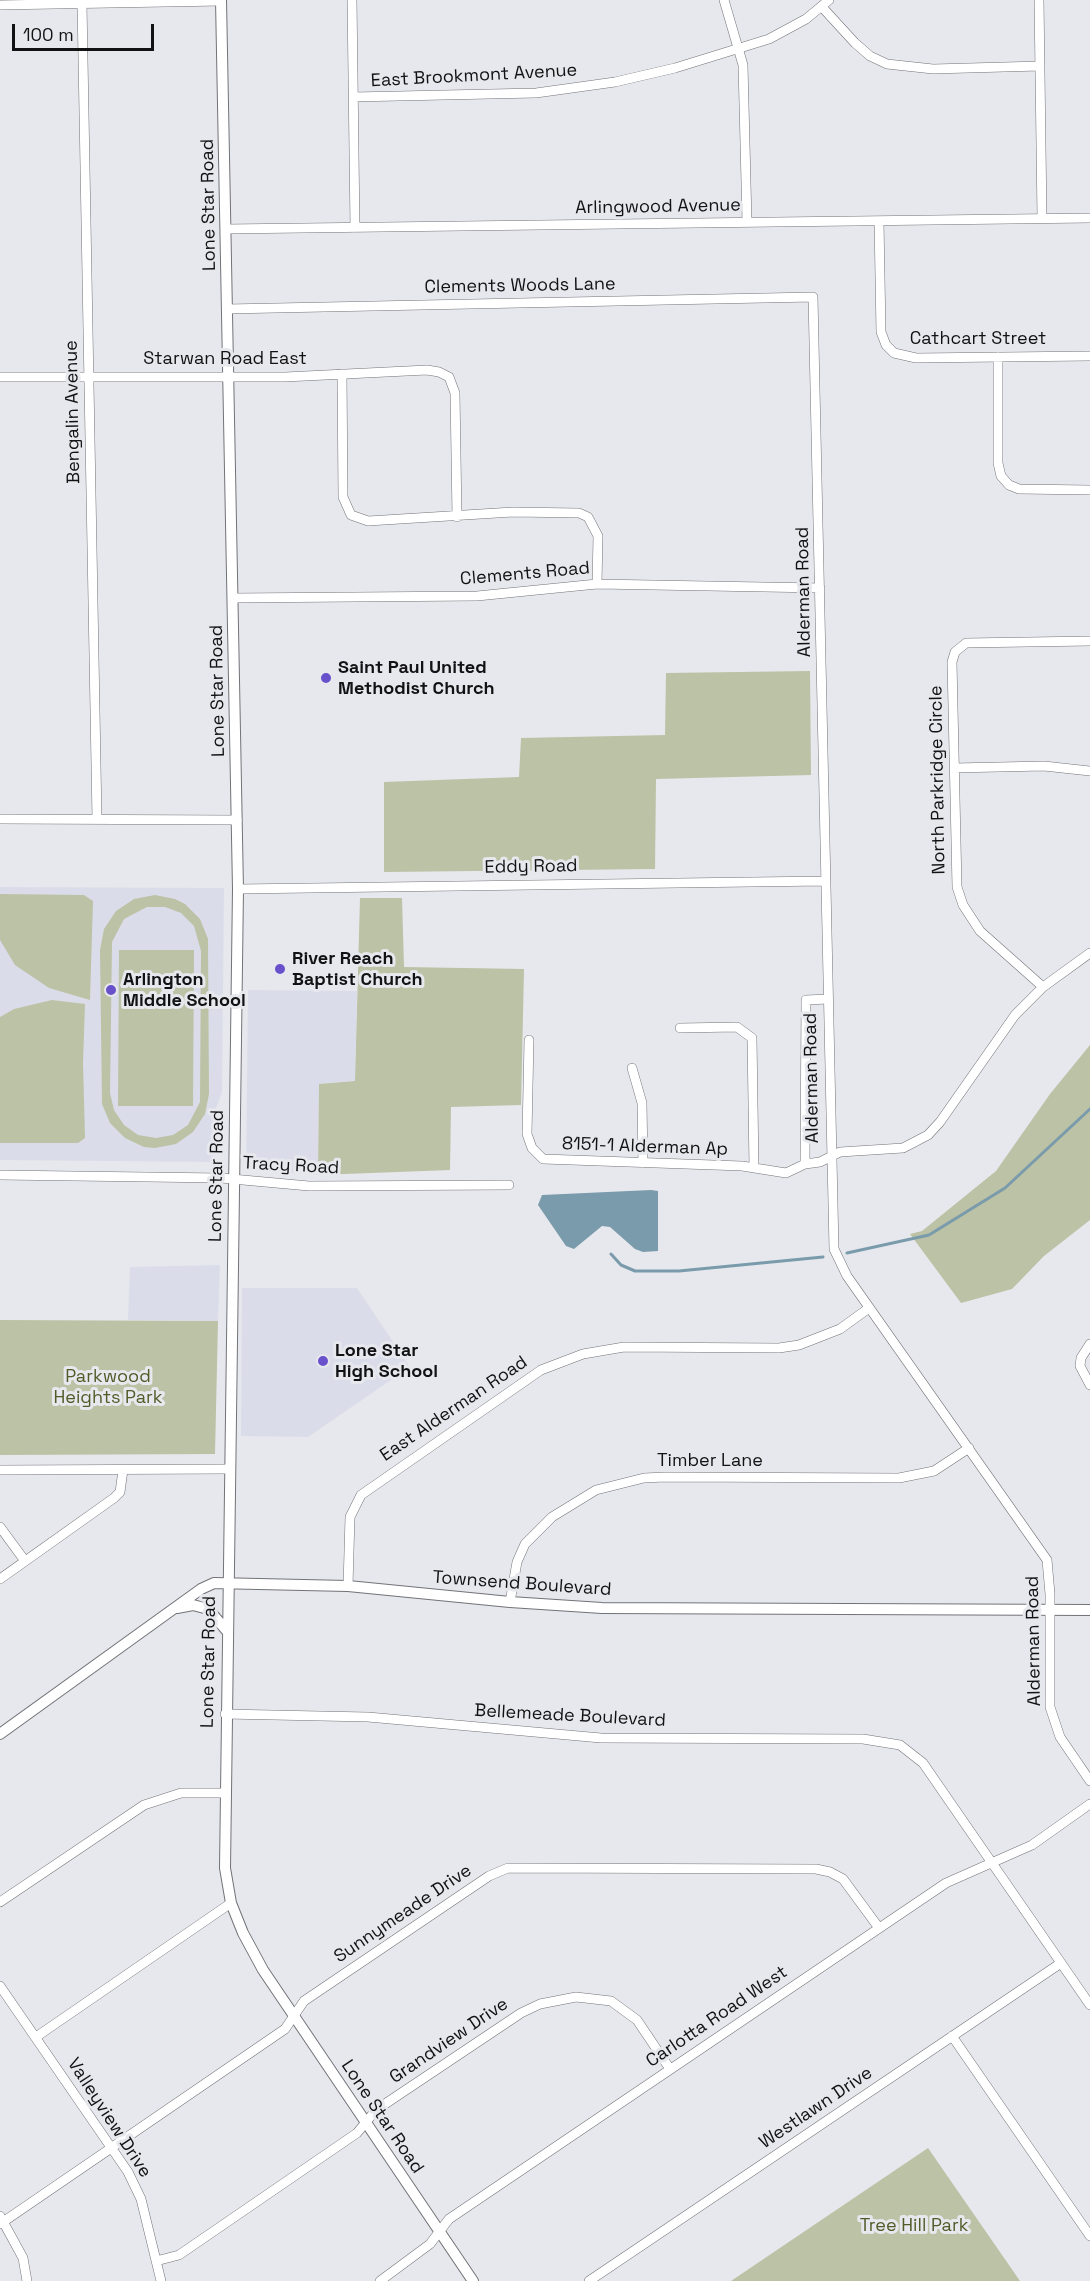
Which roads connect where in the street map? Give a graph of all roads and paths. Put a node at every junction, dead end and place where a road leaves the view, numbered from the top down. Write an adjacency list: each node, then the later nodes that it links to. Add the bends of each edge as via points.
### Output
1 (352, 0): 10 (street)
2 (724, 0): 8 (street)
3 (1039, 0): 9 (street)
4 (221, 1): 6 (street); 16 (street, Lone Star Road)
5 (826, 3): 8 (street, East Brookmont Avenue, via 790,29); 9 (street, via 855,43 887,64 933,69)
6 (82, 4): 7 (street); 22 (street, Bengalin Avenue)
7 (0, 5)
8 (739, 49): 10 (street, East Brookmont Avenue, via 650,75 577,89); 14 (street, via 745,88)
9 (1040, 66): 11 (street)
10 (353, 98): 15 (street)
11 (1042, 218): 12 (street, Arlingwood Avenue); 13 (street, Arlingwood Avenue)
12 (1090, 218)
13 (879, 221): 14 (street, Arlingwood Avenue); 20 (street, Cathcart Street, via 881,332 886,345 904,357)
14 (747, 222): 15 (street, Arlingwood Avenue)
15 (356, 228): 16 (street, Arlingwood Avenue)
16 (226, 230): 18 (street, Lone Star Road)
17 (813, 297): 18 (street, Clements Woods Lane); 28 (street, Alderman Road)
18 (227, 309): 24 (street, Lone Star Road)
19 (1090, 356): 20 (street, Cathcart Street)
20 (998, 357): 25 (street, via 998,463 1002,476 1009,485 1029,490)
21 (342, 374): 24 (street, Starwan Road East); 26 (street, Starwan Road East, via 428,370 448,377 455,393); 26 (street, via 343,497 351,515 368,521)
22 (89, 376): 23 (street, Starwan Road East); 24 (street, Starwan Road East); 34 (street, Bengalin Avenue)
23 (0, 377)
24 (228, 377): 29 (street, Lone Star Road)
25 (1090, 490)
26 (457, 517): 27 (street, via 568,511 588,517 598,536)
27 (597, 584): 28 (street, Clements Road); 29 (street, Clements Road, via 477,596)
28 (820, 588): 36 (street, Alderman Road)
29 (233, 598): 35 (street, Lone Star Road)
30 (1090, 641): 31 (street, North Parkridge Circle, via 974,642 960,648 952,662)
31 (954, 768): 32 (street, via 1044,766); 39 (street, North Parkridge Circle, via 956,873 963,904 980,931)
32 (1090, 771)
33 (0, 819): 34 (street)
34 (97, 819): 35 (street)
35 (237, 820): 37 (street, Lone Star Road)
36 (825, 881): 37 (street, Eddy Road); 40 (street, Alderman Road)
37 (238, 889): 49 (street, Lone Star Road)
38 (1090, 954): 39 (street, 8151-1 Alderman Ap)
39 (1043, 987): 44 (street, 8151-1 Alderman Ap, via 1015,1015 928,1135 903,1148)
40 (828, 999): 44 (street, Alderman Road); 46 (street, via 806,1000)
41 (680, 1028): 47 (street, via 737,1027 752,1038)
42 (529, 1040): 45 (street, 8151-1 Alderman Ap, via 527,1134 535,1153 552,1160)
43 (632, 1068): 45 (street, via 642,1103)
44 (830, 1156): 46 (street, 8151-1 Alderman Ap); 51 (street, Alderman Road, via 834,1250)
45 (643, 1163): 47 (street, 8151-1 Alderman Ap)
46 (809, 1163): 47 (street, 8151-1 Alderman Ap, via 786,1173)
47 (754, 1168)
48 (0, 1174): 49 (street, Tracy Road)
49 (233, 1179): 50 (street, Tracy Road, via 309,1186); 55 (street, Lone Star Road)
50 (509, 1185)
51 (869, 1308): 54 (street, Alderman Road); 62 (street, East Alderman Road, via 840,1329 799,1345 624,1347 583,1353 541,1370 361,1495 350,1517)
52 (1089, 1345): 53 (street, via 1080,1366)
53 (1090, 1385)
54 (969, 1448): 63 (street, Timber Lane, via 934,1470 899,1478 665,1477 596,1490 552,1516 525,1544 517,1562); 65 (street, Alderman Road, via 1047,1560)
55 (228, 1469): 57 (street); 61 (street, Lone Star Road)
56 (0, 1470): 57 (street)
57 (123, 1470): 59 (street, via 120,1492 114,1498)
58 (0, 1527): 59 (street)
59 (25, 1561): 60 (street)
60 (0, 1579)
61 (227, 1583): 62 (street, Townsend Boulevard); 64 (street, Townsend Boulevard, via 201,1589); 67 (street, Lone Star Road)
62 (348, 1586): 63 (street, Townsend Boulevard)
63 (510, 1602): 65 (street, Townsend Boulevard, via 602,1608)
64 (174, 1608): 67 (street, via 193,1605 208,1609); 69 (street, Townsend Boulevard)
65 (1050, 1610): 66 (street, Townsend Boulevard); 70 (street, Alderman Road, via 1049,1695 1053,1722)
66 (1090, 1610)
67 (227, 1631): 68 (street, Lone Star Road)
68 (225, 1714): 71 (street, Lone Star Road); 73 (street, Bellemeade Boulevard, via 368,1717 601,1738 885,1741 924,1763)
69 (0, 1734)
70 (1090, 1781)
71 (224, 1793): 74 (street, via 181,1793 144,1805); 75 (street, Lone Star Road, via 225,1868)
72 (1090, 1804): 73 (street, Carlotta Road West, via 1032,1845)
73 (991, 1862): 76 (street, Carlotta Road West, via 946,1883); 77 (street)
74 (0, 1902)
75 (231, 1903): 80 (street, Lone Star Road, via 263,1970); 82 (street)
76 (879, 1928): 80 (street, Sunnymeade Drive, via 843,1879 816,1869 508,1868 489,1876 304,2001); 83 (street, Carlotta Road West)
77 (1061, 1964): 79 (street); 81 (street, Westlawn Drive)
78 (0, 1986): 82 (street, Valleyview Drive)
79 (1090, 2005)
80 (294, 2016): 84 (street, Lone Star Road); 85 (street, Sunnymeade Drive, via 285,2029)
81 (952, 2036): 88 (street); 94 (street, Westlawn Drive)
82 (36, 2037): 85 (street, Valleyview Drive)
83 (670, 2069): 84 (street, Grandview Drive, via 637,2020 624,2009 596,1998 557,1999 521,2013 376,2110); 87 (street, Carlotta Road West, via 449,2219)
84 (366, 2122): 87 (street, Lone Star Road); 89 (street, Grandview Drive, via 357,2133 179,2255)
85 (111, 2149): 86 (street, Sunnymeade Drive); 89 (street, Valleyview Drive, via 141,2199)
86 (1, 2221): 90 (street, via 23,2259)
87 (439, 2231): 92 (street, Carlotta Road West, via 430,2244); 93 (street, Lone Star Road)
88 (1090, 2236)
89 (156, 2261): 91 (street, Valleyview Drive)
90 (27, 2281)
91 (161, 2281)
92 (380, 2281)
93 (473, 2281)
94 (589, 2281)

